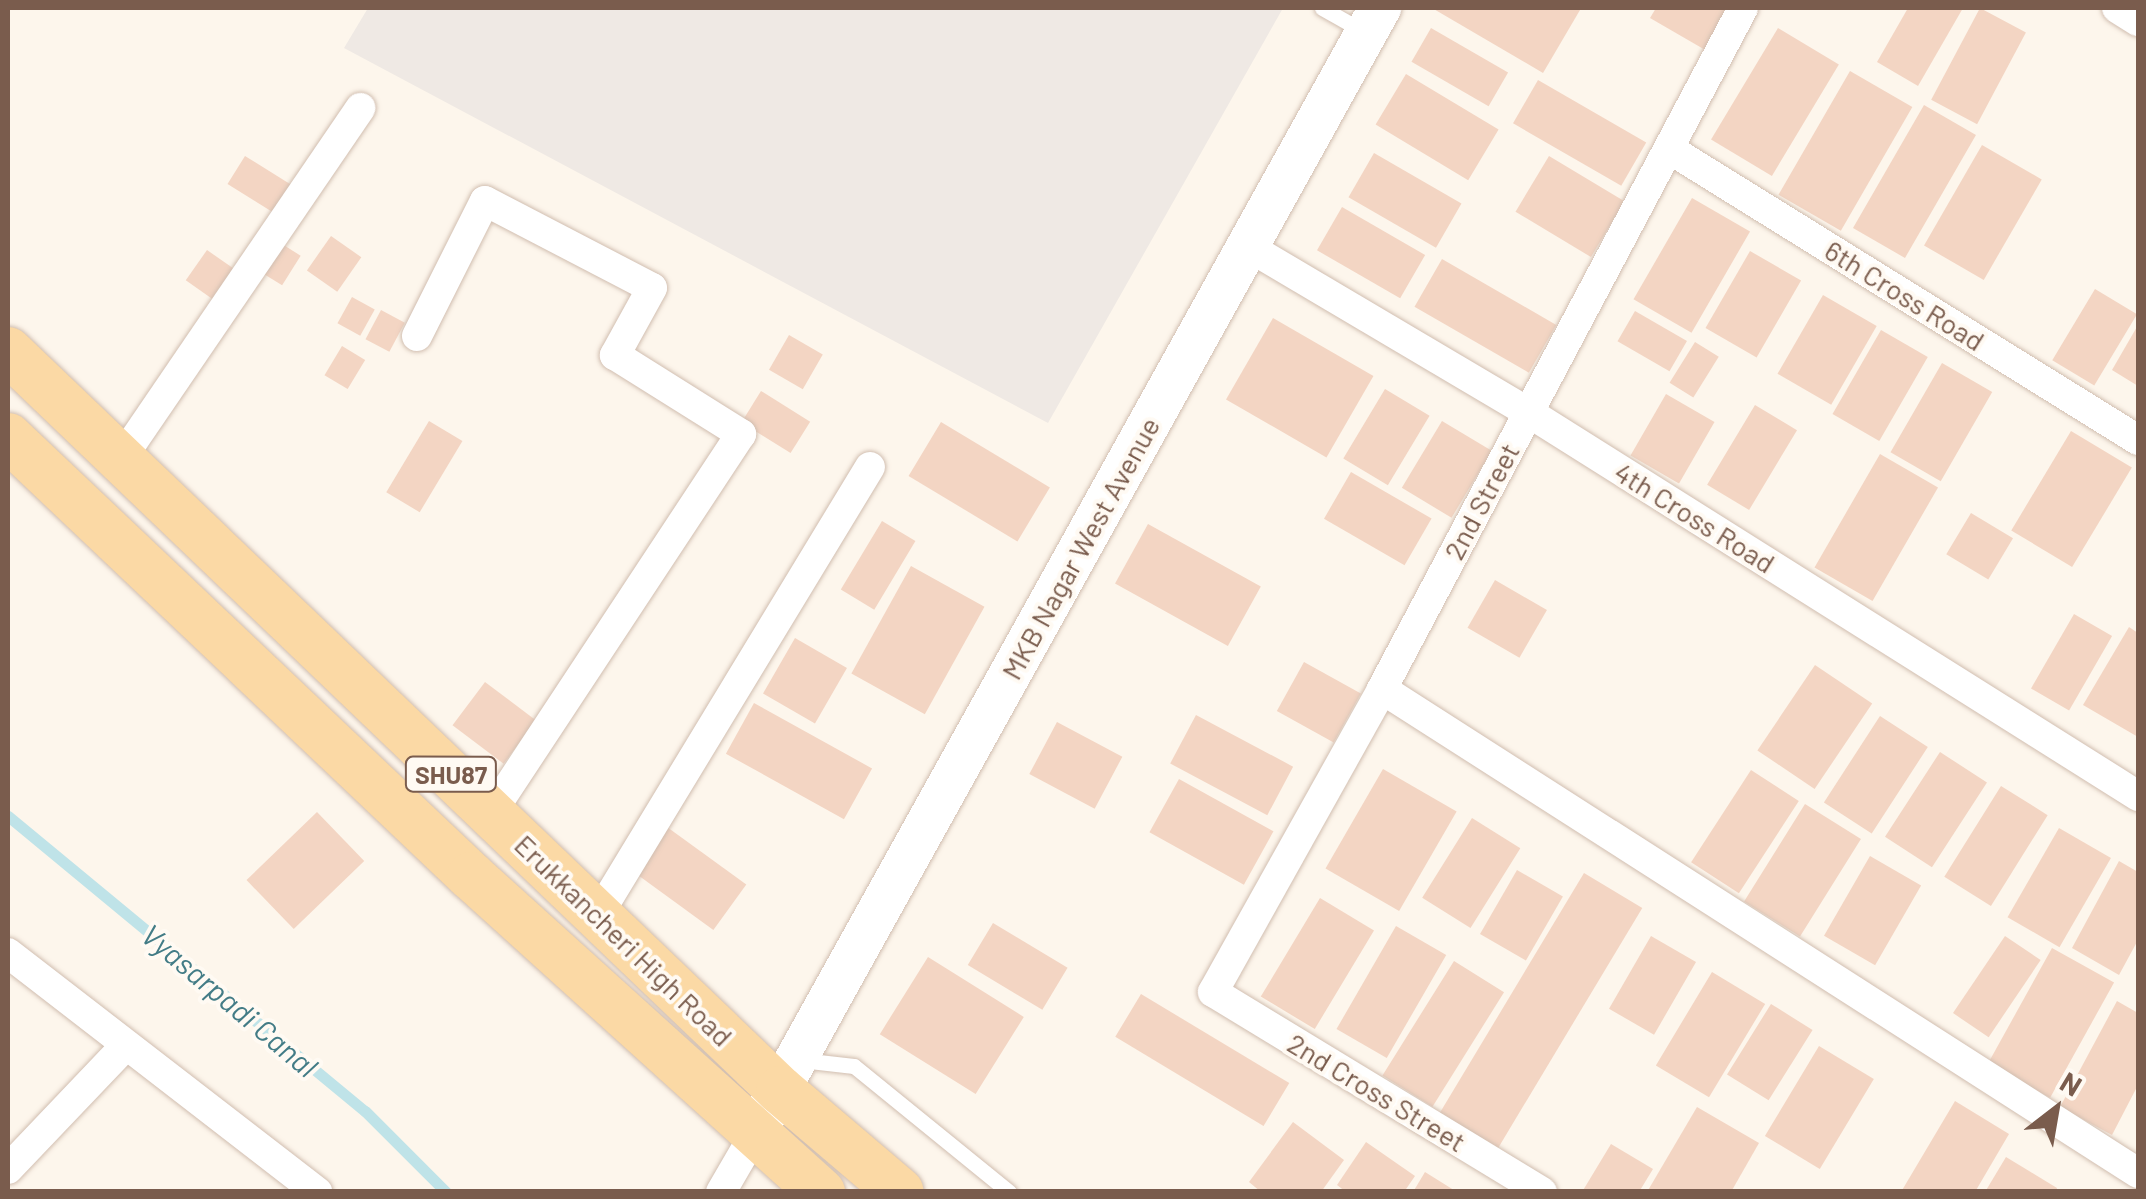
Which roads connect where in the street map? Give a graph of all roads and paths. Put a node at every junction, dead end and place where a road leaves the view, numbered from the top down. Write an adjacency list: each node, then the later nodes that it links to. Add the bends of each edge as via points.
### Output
1 (1322, 8): 4 (lane)
2 (1743, 8): 7 (street, 2nd Street)
3 (2117, 8): 5 (street)
4 (1373, 20): 8 (main road, MKB Nagar West Avenue)
5 (2138, 21)
6 (360, 108): 14 (street)
7 (1671, 150): 11 (street, 2nd Street); 13 (street, 6th Cross Road)
8 (1247, 246): 11 (street, 4th Cross Road); 23 (main road, MKB Nagar West Avenue)
9 (417, 336): 18 (street, via 484,201 652,288 615,355 741,434)
10 (8, 351): 14 (main road, Erukkancheri High Road / SHU87)
11 (1528, 412): 16 (street, 2nd Street); 17 (street, 4th Cross Road)
12 (8, 438): 24 (main road, SHU87)
13 (2138, 440)
14 (121, 459): 18 (main road, Erukkancheri High Road / SHU87)
15 (870, 466): 19 (street)
16 (1382, 690): 21 (street, 2nd Street); 26 (street)
17 (2138, 796)
18 (491, 813): 19 (main road, Erukkancheri High Road / SHU87)
19 (598, 915): 23 (main road, Erukkancheri High Road / SHU87)
20 (8, 953): 22 (street)
21 (1213, 992): 34 (street, 2nd Cross Street)
22 (124, 1047): 25 (street); 29 (street)
23 (788, 1074): 24 (main road, MKB Nagar West Avenue); 32 (main road, Erukkancheri High Road / SHU87); 33 (lane, via 854,1066)
24 (754, 1135): 30 (street); 31 (main road, SHU87)
25 (8, 1169)
26 (2138, 1173)
27 (8, 1184): 28 (street)
28 (14, 1192)
29 (316, 1192)
30 (722, 1192)
31 (821, 1192)
32 (900, 1192)
33 (1009, 1192)
34 (1542, 1192)

